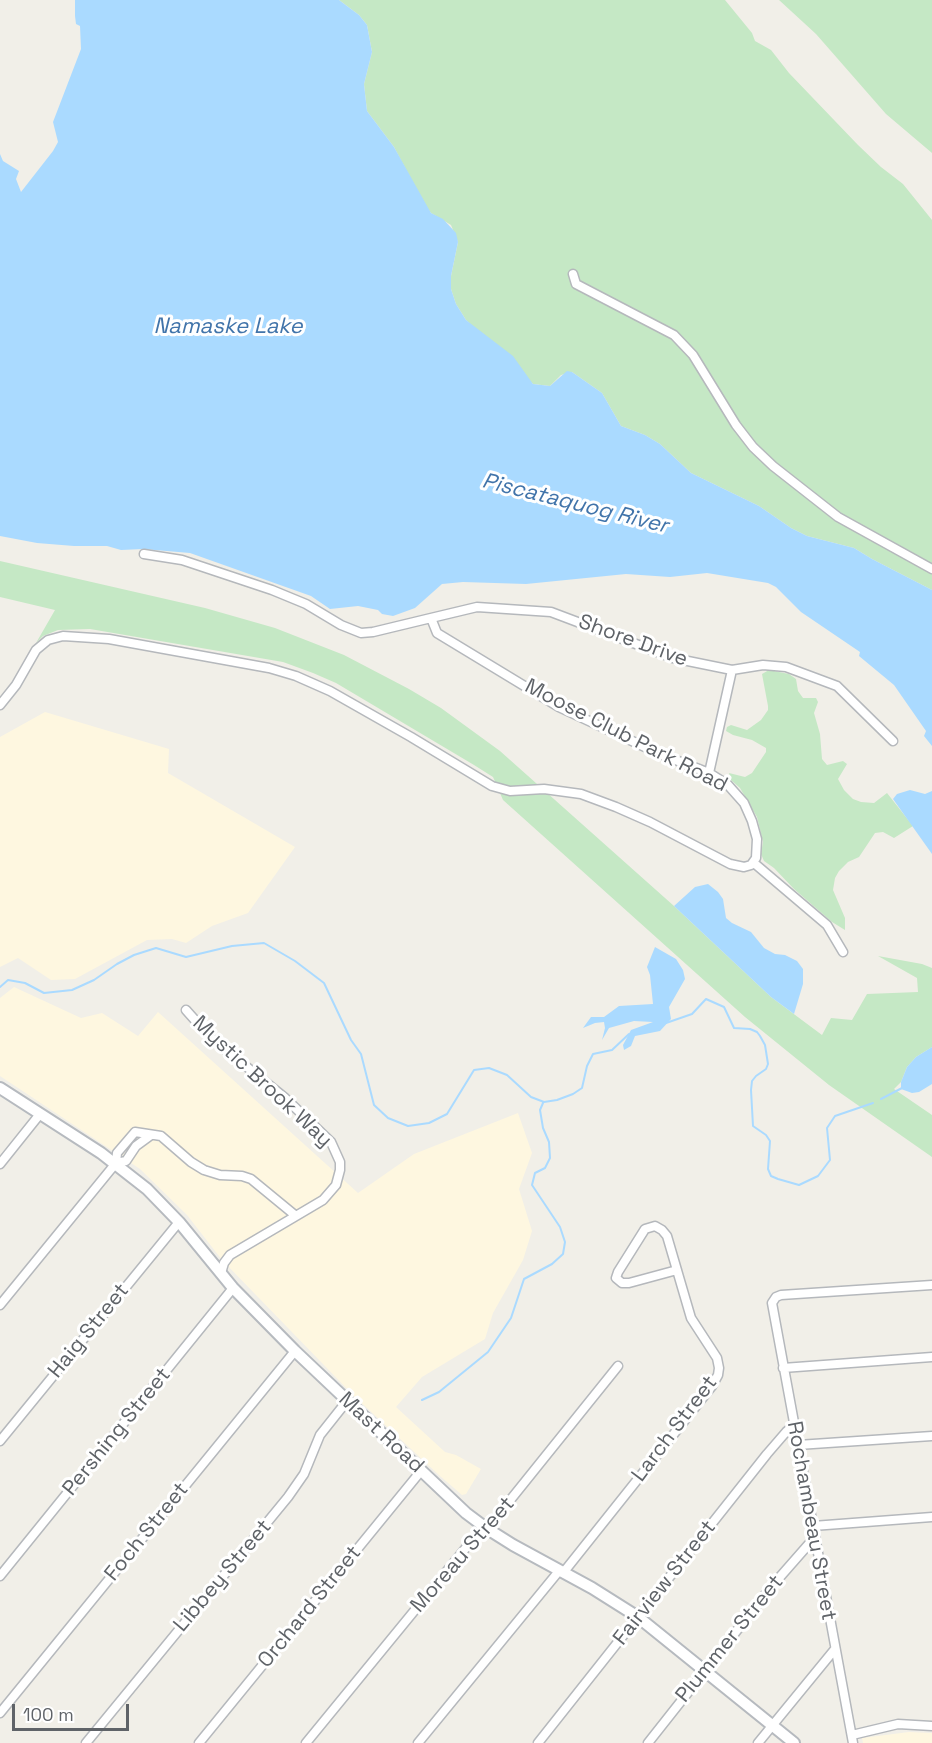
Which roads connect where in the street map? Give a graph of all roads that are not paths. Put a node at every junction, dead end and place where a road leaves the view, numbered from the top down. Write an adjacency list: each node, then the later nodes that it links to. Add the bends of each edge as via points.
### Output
1 (573, 274): 3 (street, via 576,284 674,335 693,355 753,447 782,473 845,522)
2 (144, 554): 4 (street, via 182,560 272,590 361,633)
3 (932, 569)
4 (431, 618): 5 (street, Shore Drive, via 477,607 551,612 657,654); 8 (street, Moose Club Park Road, via 437,633 559,707)
5 (732, 670): 7 (street, via 778,665 829,682 844,691); 8 (street)
6 (0, 705): 9 (street, via 36,650 48,640 63,636 109,639 269,668 330,691 492,786 510,791 563,790 590,797 650,822 730,864 744,867)
7 (893, 741)
8 (709, 773): 9 (street, Moose Club Park Road, via 733,789 748,812 758,845)
9 (754, 863): 10 (street, via 827,925)
10 (843, 952)
11 (186, 1010): 17 (street, Mystic Brook Way, via 211,1038 284,1097 335,1148 340,1162 336,1185 323,1200)
12 (0, 1088): 13 (main road, Mast Road)
13 (40, 1114): 15 (main road, Mast Road); 16 (street)
14 (151, 1135): 15 (street, via 136,1146 126,1161); 15 (street, via 135,1132 117,1153); 17 (street, via 167,1140 204,1170 251,1179)
15 (116, 1163): 18 (main road, Mast Road); 23 (street)
16 (0, 1164)
17 (296, 1215): 20 (street, Mystic Brook Way, via 230,1255)
18 (179, 1222): 20 (main road, Mast Road); 31 (street, Haig Street)
19 (677, 1270): 19 (street, Larch Street, via 665,1232 652,1226 642,1232 616,1278 625,1284); 38 (street, Larch Street, via 691,1318 717,1358 718,1375)
20 (221, 1274): 22 (main road, Mast Road)
21 (932, 1285): 27 (street, Rochambeau Street, via 781,1295 772,1306)
22 (233, 1288): 24 (main road, Mast Road); 39 (street, Pershing Street)
23 (0, 1305)
24 (295, 1352): 28 (main road, Mast Road); 43 (street, Foch Street)
25 (932, 1357): 27 (street)
26 (618, 1366): 36 (street, Moreau Street)
27 (783, 1368): 29 (street, Rochambeau Street)
28 (347, 1401): 33 (main road, Mast Road); 47 (street, Libbey Street, via 320,1435 304,1474 288,1497)
29 (794, 1425): 32 (street, Rochambeau Street); 40 (street, Fairview Street)
30 (932, 1436): 32 (street)
31 (0, 1441)
32 (798, 1445): 35 (street, Rochambeau Street)
33 (421, 1471): 36 (main road, Mast Road); 48 (street, Orchard Street)
34 (932, 1517): 35 (street)
35 (813, 1526): 37 (street, Rochambeau Street)
36 (486, 1528): 38 (main road, Mast Road); 49 (street, Moreau Street)
37 (815, 1537): 41 (street, Rochambeau Street); 42 (street, Plummer Street)
38 (561, 1572): 40 (main road, Mast Road); 50 (street, Larch Street)
39 (0, 1576)
40 (638, 1617): 42 (main road, Mast Road); 51 (street, Fairview Street)
41 (835, 1649): 44 (street); 46 (street, Rochambeau Street)
42 (705, 1670): 44 (main road, Mast Road); 52 (street, Plummer Street)
43 (0, 1713)
44 (772, 1725): 53 (street); 54 (main road, Mast Road)
45 (932, 1726): 46 (street, via 898,1724)
46 (852, 1739)
47 (86, 1743)
48 (199, 1743)
49 (306, 1743)
50 (418, 1743)
51 (538, 1743)
52 (648, 1743)
53 (758, 1743)
54 (794, 1743)

